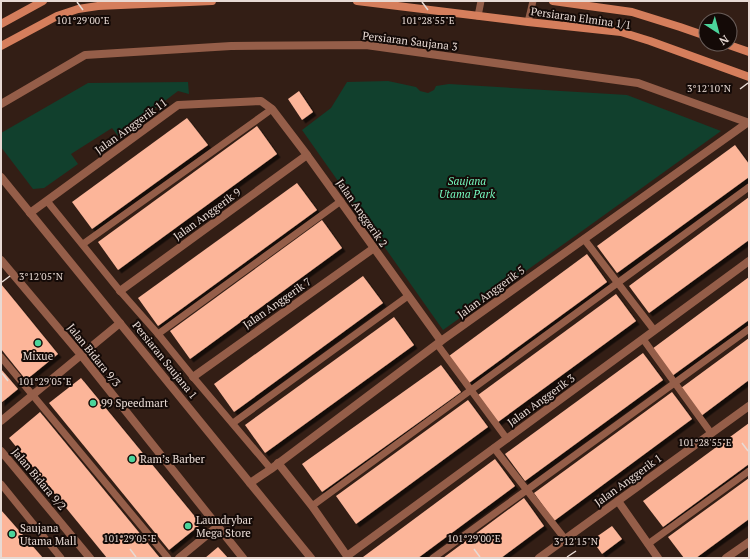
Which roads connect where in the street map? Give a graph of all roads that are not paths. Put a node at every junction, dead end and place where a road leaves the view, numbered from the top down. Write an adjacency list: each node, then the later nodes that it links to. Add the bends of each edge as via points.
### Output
1 (43, 1): 9 (main road)
2 (212, 1): 11 (main road, via 78,9 57,16)
3 (357, 1): 7 (main road, Persiaran Elmina 1/1)
4 (481, 1): 7 (lane)
5 (533, 1): 8 (lane)
6 (553, 1): 10 (main road, Persiaran Elmina 1/1, via 632,12)
7 (478, 16): 8 (main road, Persiaran Elmina 1/1)
8 (528, 22): 16 (main road, Persiaran Elmina 1/1, via 621,32)
9 (1, 24)
10 (698, 33)
11 (21, 35): 12 (main road); 14 (main road)
12 (1, 46)
13 (738, 48): 15 (main road)
14 (1, 52)
15 (749, 52)
16 (749, 77)
17 (261, 101): 19 (street, Jalan Anggerik 2); 24 (street, Jalan Anggerik 11, via 178,105)
18 (1, 104): 20 (street, Persiaran Saujana 3, via 85,55 231,46 366,45 638,83)
19 (272, 109): 21 (street, Jalan Anggerik 2); 28 (lane)
20 (748, 123): 27 (street, Jalan Anggerik 5)
21 (307, 155): 25 (street, Jalan Anggerik 2); 33 (street, Jalan Anggerik 9)
22 (1, 177): 26 (street, Persiaran Saujana 1)
23 (749, 187): 32 (lane)
24 (47, 201): 26 (street, Jalan Anggerik 11); 28 (lane)
25 (341, 201): 29 (street, Jalan Anggerik 2); 38 (lane)
26 (30, 213): 35 (street, Persiaran Saujana 1)
27 (584, 239): 32 (lane); 40 (street, Jalan Anggerik 5)
28 (83, 244): 33 (lane)
29 (374, 248): 34 (street, Jalan Anggerik 2); 43 (street, Jalan Anggerik 7)
30 (1, 260): 41 (street, Jalan Bidara 9/3)
31 (749, 261): 37 (street, Jalan Anggerik 3)
32 (618, 283): 37 (lane); 45 (lane)
33 (120, 291): 38 (lane)
34 (408, 296): 40 (street, Jalan Anggerik 2); 49 (lane)
35 (120, 323): 41 (street); 57 (street, Persiaran Saujana 1)
36 (749, 329): 44 (lane)
37 (654, 330): 39 (street, Jalan Anggerik 3)
38 (158, 334): 43 (lane)
39 (642, 339): 44 (lane); 51 (street, Jalan Anggerik 3)
40 (439, 343): 45 (lane); 54 (street, Jalan Anggerik 5)
41 (81, 355): 46 (street); 62 (street, Jalan Bidara 9/3)
42 (1, 358): 46 (lane)
43 (193, 377): 49 (lane)
44 (674, 383): 50 (lane); 59 (lane)
45 (471, 390): 51 (lane); 61 (lane)
46 (32, 395): 48 (street); 69 (lane)
47 (749, 406): 50 (street, Jalan Anggerik 1)
48 (1, 421)
49 (233, 423): 55 (lane)
50 (711, 434): 60 (street, Jalan Anggerik 1)
51 (507, 439): 52 (street, Jalan Anggerik 3)
52 (494, 448): 59 (lane); 66 (street, Jalan Anggerik 3)
53 (1, 451): 68 (street, Jalan Bidara 9/2)
54 (278, 463): 55 (street, Jalan Anggerik 5); 61 (street)
55 (271, 469): 57 (street, Jalan Anggerik 5)
56 (749, 471): 65 (lane)
57 (250, 483): 72 (street, Persiaran Saujana 1)
58 (1, 484): 67 (lane)
59 (527, 490): 63 (lane); 73 (lane)
60 (618, 501): 63 (street, Jalan Anggerik 1); 65 (street)
61 (312, 506): 66 (street)
62 (218, 526): 70 (street); 71 (street, Jalan Bidara 9/3)
63 (565, 539): 74 (street, Jalan Anggerik 1)
64 (749, 542): 76 (street)
65 (648, 544): 75 (street)
66 (348, 557)
67 (61, 558)
68 (90, 558)
69 (168, 558)
70 (179, 558)
71 (243, 558)
72 (311, 558)
73 (433, 558)
74 (539, 558)
75 (658, 558)
76 (726, 558)

